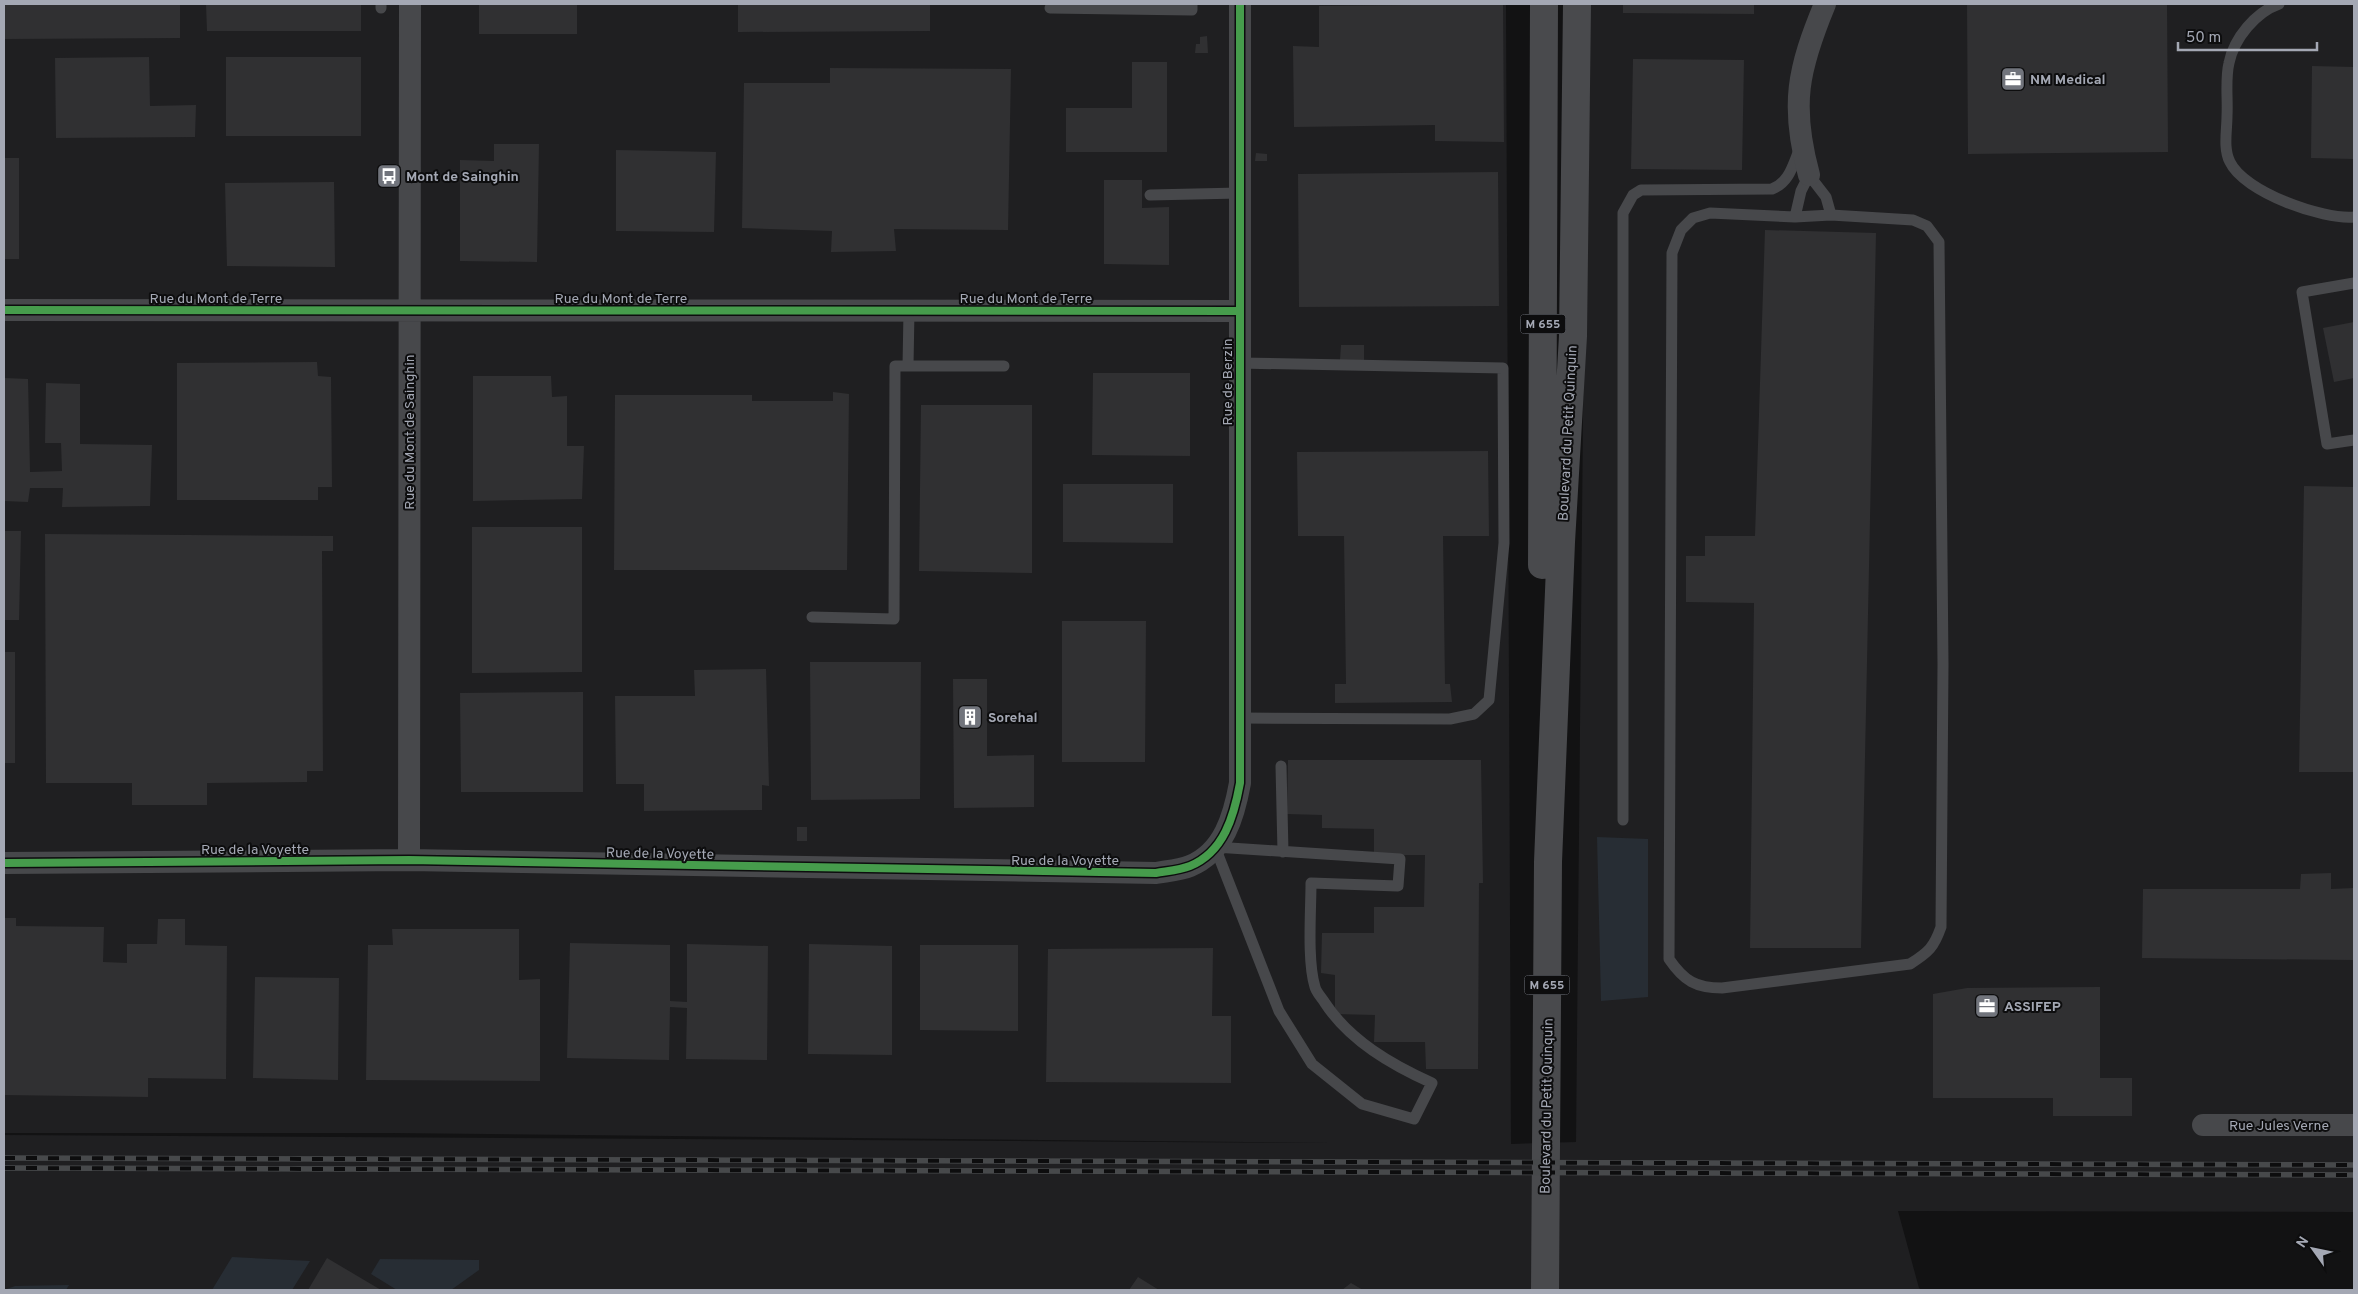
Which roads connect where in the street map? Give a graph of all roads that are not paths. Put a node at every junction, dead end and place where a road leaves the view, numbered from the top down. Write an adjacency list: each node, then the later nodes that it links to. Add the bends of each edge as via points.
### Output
1 (410, 4): 18 (street, Rue du Mont de Sainghin)
2 (1192, 4): 8 (lane, via 1192,10)
3 (1240, 4): 11 (street, Rue de Berzin)
4 (1544, 4): 34 (main road, Boulevard du Petit Quinquin / M 655, via 1542,644)
5 (1577, 4): 34 (main road, Boulevard du Petit Quinquin / M 655, via 1573,336)
6 (1825, 4): 9 (street, via 1801,70 1798,95)
7 (2279, 4): 15 (lane, via 2268,8 2241,34 2229,62 2226,141 2229,161 2242,179 2261,191 2340,218)
8 (1050, 8)
9 (1801, 146): 10 (street); 29 (lane, via 1781,186 1772,189 1642,190 1633,195 1623,213)
10 (1809, 175): 13 (lane, via 1826,197); 14 (lane)
11 (1239, 193): 12 (lane); 20 (street, Rue de Berzin)
12 (1150, 195)
13 (1831, 215): 14 (lane); 14 (lane, via 1913,220 1927,226 1939,242 1944,664 1941,927 1928,953 1910,964 1705,988 1680,974 1669,959 1672,253 1681,230 1693,218 1710,213)
14 (1794, 217)
15 (2354, 217)
16 (2354, 283): 24 (lane, via 2302,292 2327,444)
17 (4, 310): 18 (street, Rue du Mont de Terre)
18 (409, 311): 19 (street, Rue du Mont de Terre); 32 (street, Rue du Mont de Sainghin)
19 (910, 311): 20 (street, Rue du Mont de Terre); 22 (lane)
20 (1239, 311): 21 (street, Rue de Berzin)
21 (1239, 364): 26 (street, Rue de Berzin); 26 (lane, via 1503,368 1504,543 1489,700 1474,714 1450,719)
22 (908, 366): 23 (lane); 25 (lane, via 895,366 894,619)
23 (1004, 366)
24 (2354, 440)
25 (812, 617)
26 (1241, 718): 27 (street, Rue de Berzin)
27 (1241, 760): 30 (street, Rue de la Voyette, via 1236,810 1226,834)
28 (1281, 766): 31 (lane)
29 (1623, 820)
30 (1214, 848): 31 (lane); 31 (lane, via 1279,1011 1312,1064 1362,1104 1414,1119 1432,1083 1386,1059 1346,1028 1315,988 1312,963 1311,883 1398,886 1400,859); 32 (street, Rue de la Voyette, via 1190,866 1156,873)
31 (1283, 852)
32 (410, 860): 33 (street, Rue de la Voyette)
33 (4, 862)
34 (1548, 862): 37 (main road, Boulevard du Petit Quinquin / M 655)
35 (2203, 1125): 36 (street, Rue Jules Verne)
36 (2354, 1125)
37 (1546, 1290)

